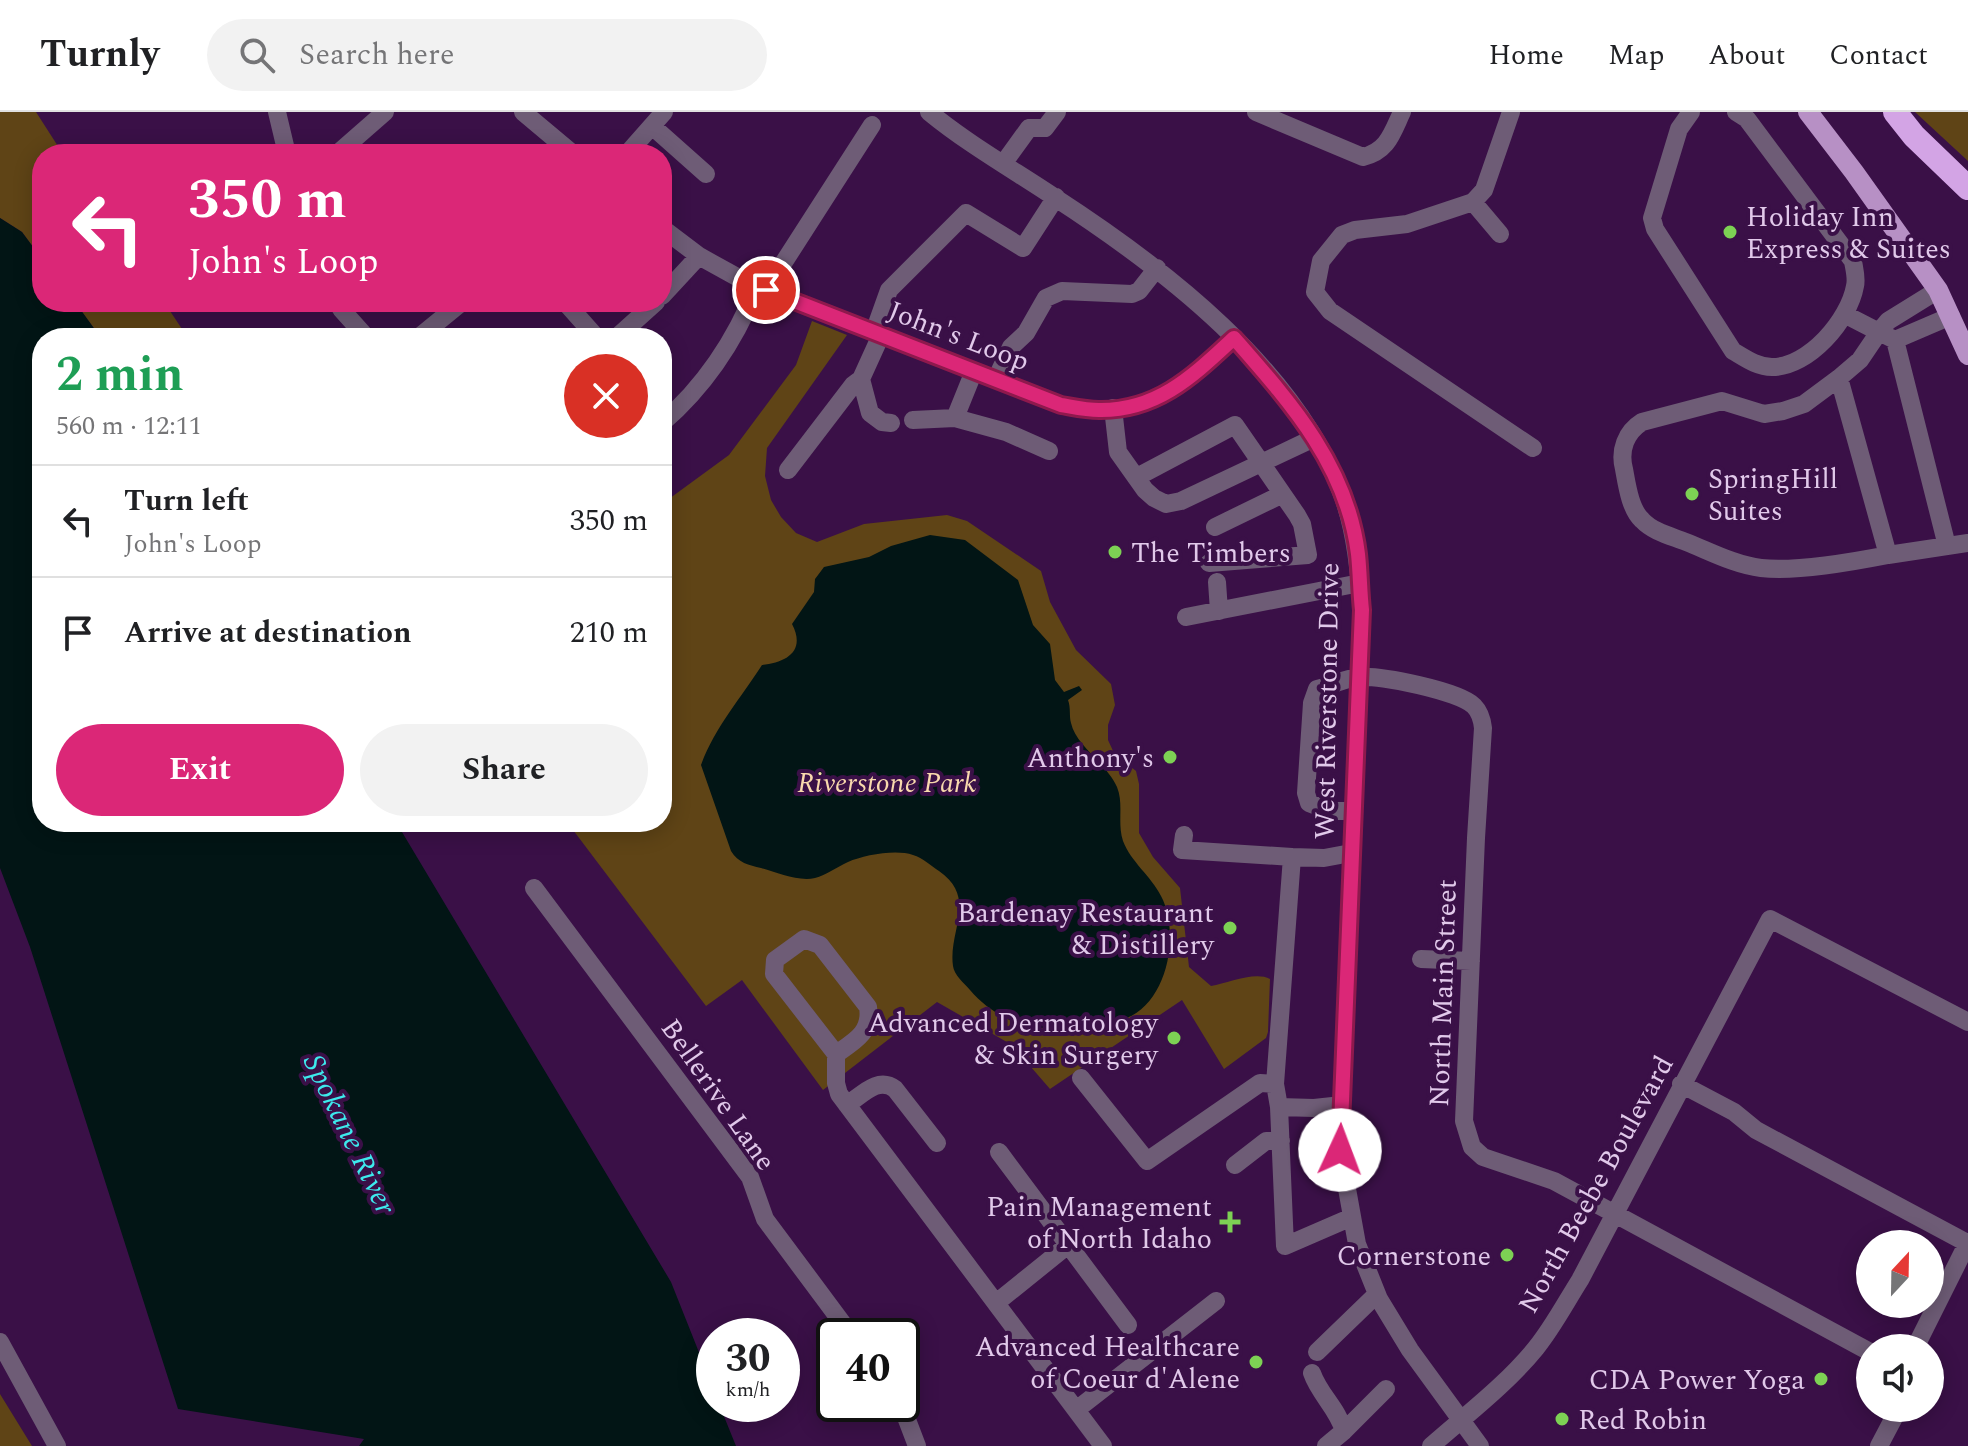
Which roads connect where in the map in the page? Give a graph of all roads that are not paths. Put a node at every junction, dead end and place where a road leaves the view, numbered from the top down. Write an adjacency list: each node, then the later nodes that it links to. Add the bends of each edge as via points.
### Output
1 (277, 112): 16 (street)
2 (385, 112): 17 (street)
3 (523, 112): 18 (street)
4 (929, 112): 20 (street, West Riverstone Drive)
5 (1057, 112): 14 (street, via 1045,128)
6 (1256, 112): 7 (street, via 1363,157 1387,145)
7 (1402, 112)
8 (1511, 112): 24 (street, via 1484,190)
9 (1691, 112): 36 (street, via 1679,129 1652,218 1733,351 1761,365 1788,366 1819,346)
10 (1736, 112): 36 (street, via 1747,119 1853,261 1856,284)
11 (1808, 112): 31 (main road)
12 (1895, 112): 22 (highway)
13 (658, 119): 19 (street); 21 (street)
14 (1025, 120): 20 (street)
15 (872, 125): 30 (street)
16 (285, 144)
17 (348, 144)
18 (561, 144)
19 (636, 144)
20 (1003, 164): 23 (street, West Riverstone Drive)
21 (706, 174)
22 (1968, 188)
23 (1056, 197): 28 (street, West Riverstone Drive); 42 (street, via 1023,248 966,213 889,290)
24 (1473, 202): 25 (street); 56 (street, via 1407,224 1342,235 1321,261 1315,292 1330,311)
25 (1500, 234)
26 (672, 236): 27 (street, John's Loop)
27 (699, 256): 29 (street); 30 (street, John's Loop)
28 (1157, 268): 44 (street, West Riverstone Drive); 49 (street, via 1132,294 1053,293 1011,347)
29 (672, 285)
30 (761, 288): 42 (street, John's Loop); 51 (street, via 736,335)
31 (1938, 290): 37 (main road); 43 (street, via 1888,321)
32 (344, 312): 38 (street)
33 (450, 312): 39 (street)
34 (574, 312): 40 (street)
35 (645, 312): 41 (street)
36 (1844, 314): 43 (street)
37 (1951, 316): 43 (street); 45 (main road)
38 (358, 328)
39 (430, 328)
40 (588, 328)
41 (627, 328)
42 (878, 333): 46 (street, John's Loop); 48 (street)
43 (1887, 336): 47 (street); 64 (street)
44 (1234, 338): 50 (street, John's Loop, via 1182,385 1140,405); 55 (street, West Riverstone Drive)
45 (1968, 355)
46 (974, 371): 49 (street, John's Loop); 52 (street)
47 (1839, 378): 65 (street); 65 (street, via 1804,404 1783,411 1764,414 1722,401 1633,427 1622,455 1635,511 1657,530 1759,568)
48 (861, 379): 54 (street, via 870,413); 59 (street)
49 (996, 379): 50 (street, John's Loop, via 1061,405)
50 (1113, 408): 60 (street, via 1118,452)
51 (672, 412)
52 (955, 418): 53 (street); 57 (street)
53 (913, 420)
54 (891, 423)
55 (1314, 438): 58 (street); 68 (street, West Riverstone Drive, via 1343,498 1358,552)
56 (1533, 448)
57 (1049, 451)
58 (1261, 463): 60 (street, via 1166,504); 60 (street, via 1235,425); 61 (street)
59 (788, 470)
60 (1137, 477)
61 (1281, 495): 62 (street); 66 (street, via 1302,524 1308,555)
62 (1215, 527)
63 (1968, 543): 64 (street)
64 (1947, 546): 65 (street)
65 (1888, 555)
66 (1209, 563)
67 (1217, 582): 69 (street)
68 (1360, 583): 69 (street); 71 (street, West Riverstone Drive)
69 (1219, 611): 70 (street)
70 (1186, 617)
71 (1359, 677): 72 (street, West Riverstone Drive); 72 (street, via 1317,689 1306,793 1309,803 1330,811); 78 (street, North Main Street, via 1454,695 1467,700 1481,716)
72 (1353, 811): 74 (street, West Riverstone Drive)
73 (1184, 835): 75 (street, via 1182,850)
74 (1351, 853): 75 (street); 85 (street, West Riverstone Drive)
75 (1292, 857): 82 (street)
76 (534, 888): 98 (street, Bellerive Lane, via 750,1177 765,1219)
77 (1421, 959): 78 (street)
78 (1471, 961): 91 (street, North Main Street, via 1464,1121 1472,1147 1483,1157 1554,1181)
79 (1968, 1022): 83 (street, North Beebe Boulevard, via 1770,919)
80 (836, 1054): 80 (street, via 865,1032 868,1007 820,945 804,939 775,960 774,974); 84 (street, via 836,1083)
81 (1081, 1078): 82 (street, via 1147,1161 1260,1083)
82 (1275, 1084): 86 (street)
83 (1681, 1084): 91 (street, North Beebe Boulevard); 93 (street)
84 (847, 1105): 88 (street, via 887,1083); 97 (street)
85 (1342, 1105): 86 (street); 92 (street, West Riverstone Drive, via 1340,1150)
86 (1279, 1107): 87 (street)
87 (1281, 1141): 90 (street, via 1266,1141); 92 (street, via 1285,1246)
88 (937, 1143)
89 (999, 1152): 94 (street)
90 (1235, 1165)
91 (1614, 1213): 102 (street, North Main Street); 107 (street, North Beebe Boulevard, via 1539,1344)
92 (1352, 1217): 95 (street, West Riverstone Drive)
93 (1968, 1243): 100 (street)
94 (1068, 1245): 97 (street); 99 (street)
95 (1377, 1294): 103 (street); 107 (street, West Riverstone Drive)
96 (1216, 1301): 106 (street)
97 (996, 1303): 106 (street)
98 (839, 1318)
99 (1128, 1325)
100 (1922, 1334)
101 (0, 1342): 111 (street)
102 (1856, 1344)
103 (1317, 1352)
104 (1312, 1373): 110 (street)
105 (1386, 1389): 110 (street)
106 (1076, 1410): 113 (street)
107 (1461, 1419): 115 (street, North Beebe Boulevard); 116 (street, West Riverstone Drive)
108 (908, 1422): 112 (street)
109 (1892, 1422): 117 (street)
110 (1344, 1431): 114 (street)
111 (57, 1446)
112 (917, 1446)
113 (1103, 1446)
114 (1326, 1446)
115 (1431, 1446)
116 (1480, 1446)
117 (1879, 1446)

